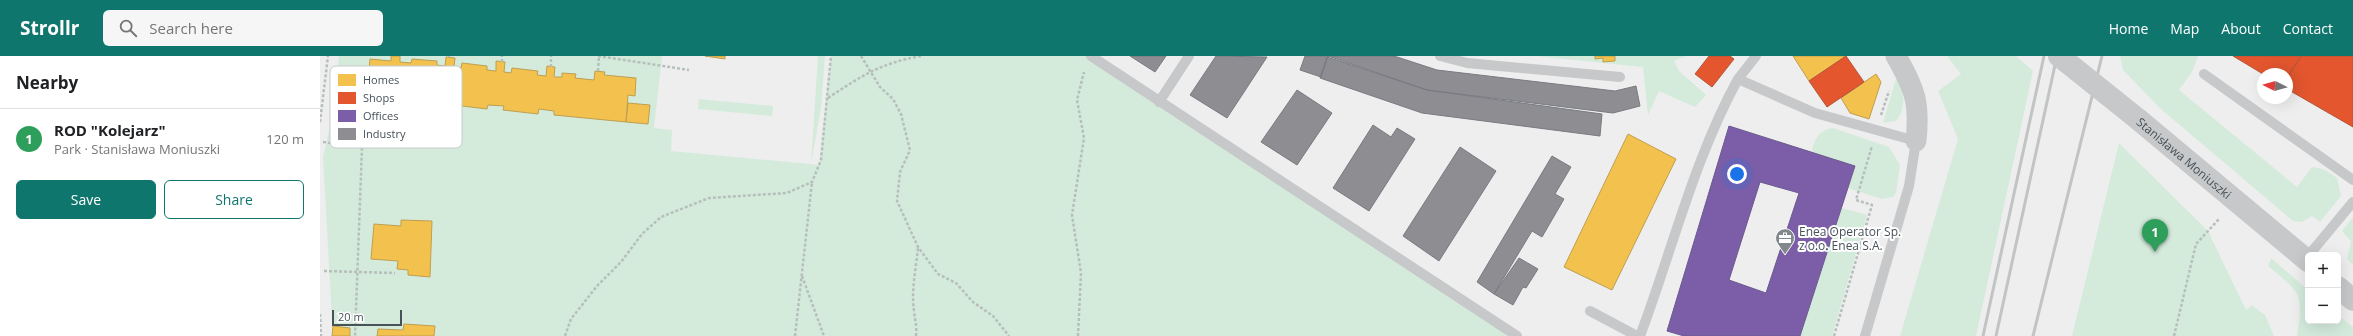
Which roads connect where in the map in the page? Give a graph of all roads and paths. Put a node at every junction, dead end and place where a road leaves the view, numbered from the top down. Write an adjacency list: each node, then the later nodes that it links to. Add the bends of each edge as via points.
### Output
1 (328, 56): 25 (path)
2 (502, 56): 14 (path)
3 (552, 56): 15 (path)
4 (599, 56): 16 (path); 17 (path)
5 (831, 56): 23 (path)
6 (861, 56): 19 (path)
7 (921, 56): 19 (path, via 900,60)
8 (1091, 56): 24 (lane)
9 (1189, 56): 24 (lane)
10 (1440, 56): 21 (lane, via 1467,63)
11 (1756, 56): 22 (lane)
12 (2059, 56): 37 (street, Stanisława Moniuszki, bridge)
13 (1898, 58): 26 (path); 28 (street, via 1916,97)
14 (502, 62)
15 (550, 67)
16 (689, 70)
17 (598, 71)
18 (1085, 71): 53 (path, via 1077,100 1084,138 1072,215 1081,273)
19 (870, 72): 23 (path); 35 (path, via 880,87 893,99 901,114 910,150 900,172 897,201)
20 (2204, 74): 31 (lane)
21 (1620, 76)
22 (1738, 79): 26 (lane, via 1815,114); 55 (lane, via 1721,109)
23 (827, 99): 32 (path, via 821,160)
24 (1159, 102): 54 (lane)
25 (320, 122)
26 (1876, 131): 28 (lane); 56 (path, via 1856,200 1872,205)
27 (323, 142): 29 (path)
28 (1916, 142): 57 (lane, via 1909,186)
29 (330, 143)
30 (362, 148): 39 (path)
31 (2353, 180)
32 (812, 182): 41 (path); 48 (path, via 787,193 709,198 661,216 597,286 571,319)
33 (2353, 202): 36 (lane)
34 (2223, 215): 58 (path, via 2196,244)
35 (918, 247): 51 (path, via 914,299); 52 (path, via 938,274 956,283 973,302 993,316)
36 (2313, 252)
37 (2305, 256)
38 (324, 271): 39 (path)
39 (357, 272): 40 (path); 47 (path)
40 (395, 273)
41 (802, 276): 49 (path); 50 (path)
42 (2339, 288): 43 (street)
43 (2353, 300)
44 (1590, 311): 55 (lane)
45 (320, 314): 46 (path)
46 (321, 336)
47 (355, 336)
48 (565, 336)
49 (794, 336)
50 (824, 336)
51 (916, 336)
52 (1009, 336)
53 (1078, 336)
54 (1517, 336)
55 (1639, 336)
56 (1834, 336)
57 (1865, 336)
58 (2174, 336)

